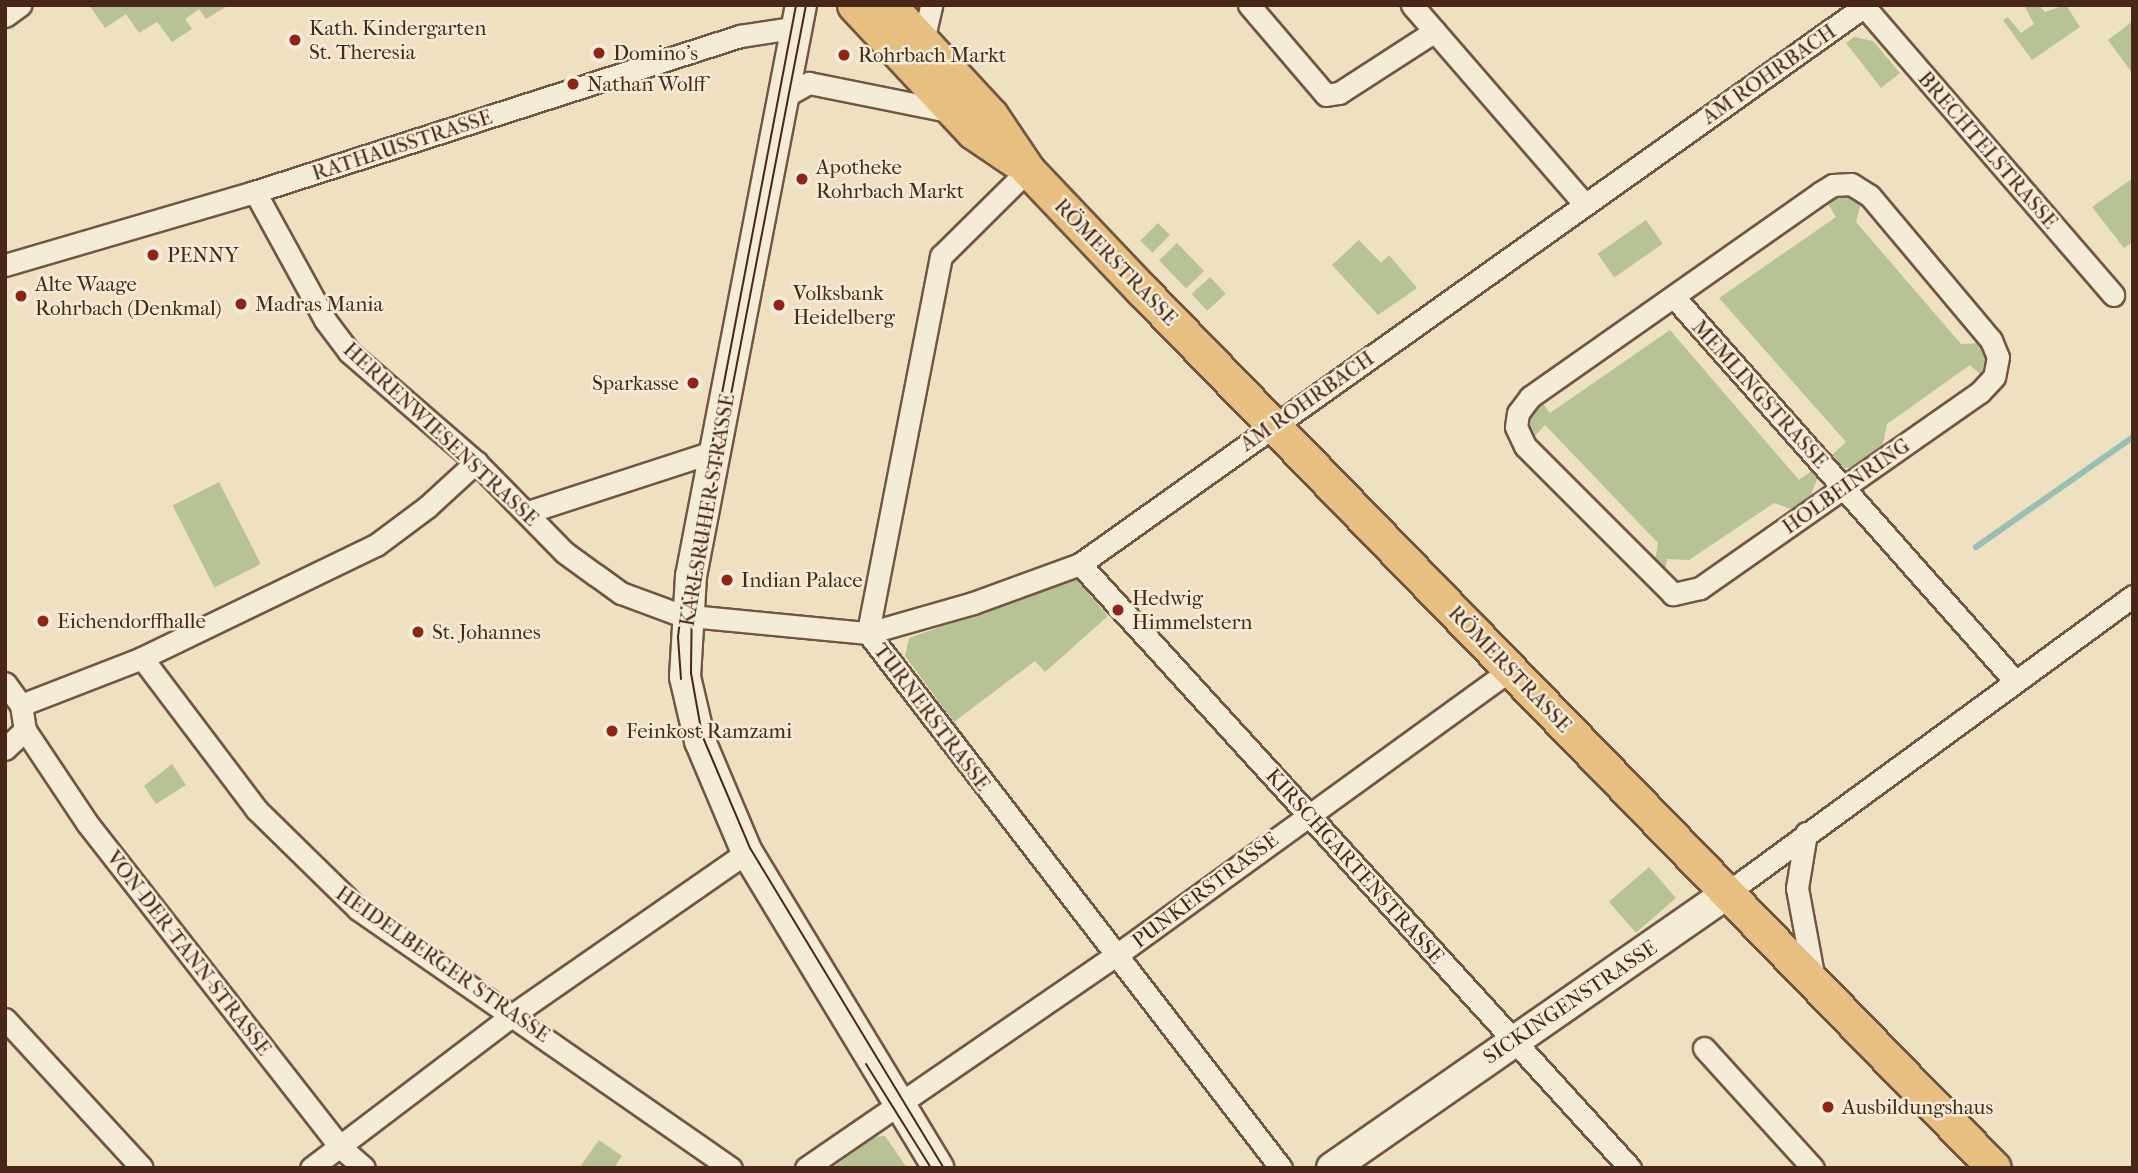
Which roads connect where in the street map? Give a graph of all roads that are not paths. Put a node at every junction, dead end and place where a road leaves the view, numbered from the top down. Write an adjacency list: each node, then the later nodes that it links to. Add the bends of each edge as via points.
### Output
1 (20, 5): 8 (street)
2 (853, 5): 13 (main road, RÖMERSTRASSE)
3 (889, 5): 11 (main road, RÖMERSTRASSE)
4 (932, 5): 11 (street)
5 (1249, 5): 10 (street, via 1326,95 1339,93)
6 (1412, 5): 10 (street)
7 (1864, 6): 16 (street, AM ROHRBACH); 18 (street, BRECHTELSTRASSE)
8 (5, 16)
9 (800, 16): 12 (main road, KARLSRUHER STRASSE); 15 (street, RATHAUSSTRASSE)
10 (1435, 32): 16 (street)
11 (923, 41): 14 (main road, RÖMERSTRASSE, via 991,115)
12 (787, 95): 13 (street, via 809,83); 21 (main road, KARLSRUHER STRASSE)
13 (953, 112): 14 (main road, RÖMERSTRASSE, via 972,132)
14 (1028, 170): 20 (main road, RÖMERSTRASSE); 28 (street, TURNERSTRASSE, via 941,256)
15 (255, 192): 17 (street, RATHAUSSTRASSE); 22 (street, HERRENWIESENSTRASSE, via 325,320 349,352)
16 (1585, 205): 20 (street, AM ROHRBACH)
17 (5, 265)
18 (2113, 295)
19 (1674, 297): 23 (street, MEMLINGSTRASSE); 23 (street, HOLBEINRING, via 1530,397 1516,420 1525,446 1673,594 1700,588); 23 (street, HOLBEINRING, via 1833,185 1851,184 1870,196 1991,340 1998,358 1994,377 1980,392)
20 (1272, 426): 25 (street, AM ROHRBACH); 30 (main road, RÖMERSTRASSE)
21 (716, 451): 24 (street); 27 (main road, KARLSRUHER STRASSE)
22 (476, 462): 24 (street, HERRENWIESENSTRASSE); 29 (street, via 376,545)
23 (1844, 487): 31 (street, MEMLINGSTRASSE)
24 (528, 512): 27 (street, HERRENWIESENSTRASSE, via 564,552 621,593)
25 (1080, 564): 28 (street, AM ROHRBACH, via 973,603); 36 (street, KIRSCHGARTENSTRASSE)
26 (2133, 596): 31 (street, SICKINGENSTRASSE)
27 (685, 616): 28 (street, AM ROHRBACH); 38 (main road, KARLSRUHER STRASSE, via 685,677 692,716)
28 (868, 633): 40 (street, TURNERSTRASSE)
29 (142, 658): 33 (street); 42 (street, HEIDELBERGER STRASSE, via 256,809 324,879 358,909)
30 (1511, 669): 36 (street, PUNKERSTRASSE); 39 (main road, RÖMERSTRASSE)
31 (2014, 680): 37 (street, SICKINGENSTRASSE)
32 (5, 683): 33 (street)
33 (21, 705): 34 (street)
34 (25, 730): 35 (street); 47 (street, VON-DER-TANN-STRASSE, via 87,823)
35 (5, 749)
36 (1307, 814): 40 (street, PUNKERSTRASSE); 44 (street, KIRSCHGARTENSTRASSE)
37 (1806, 833): 39 (street, SICKINGENSTRASSE); 41 (street, via 1797,888)
38 (747, 852): 42 (street); 46 (main road, KARLSRUHER STRASSE)
39 (1727, 893): 41 (main road, RÖMERSTRASSE); 44 (main road, SICKINGENSTRASSE)
40 (1115, 956): 46 (street, PUNKERSTRASSE); 54 (street, TURNERSTRASSE)
41 (1814, 981): 58 (main road, RÖMERSTRASSE)
42 (514, 1014): 47 (street); 51 (street, HEIDELBERGER STRASSE)
43 (5, 1019): 48 (street)
44 (1513, 1040): 55 (main road, SICKINGENSTRASSE); 56 (street, KIRSCHGARTENSTRASSE)
45 (1704, 1048): 57 (street)
46 (896, 1106): 52 (street, PUNKERSTRASSE); 53 (main road, KARLSRUHER STRASSE)
47 (339, 1146): 49 (street); 50 (street, VON-DER-TANN-STRASSE)
48 (142, 1168)
49 (311, 1168)
50 (364, 1168)
51 (731, 1168)
52 (806, 1168)
53 (937, 1168)
54 (1281, 1168)
55 (1332, 1168)
56 (1630, 1168)
57 (1813, 1168)
58 (1994, 1168)

